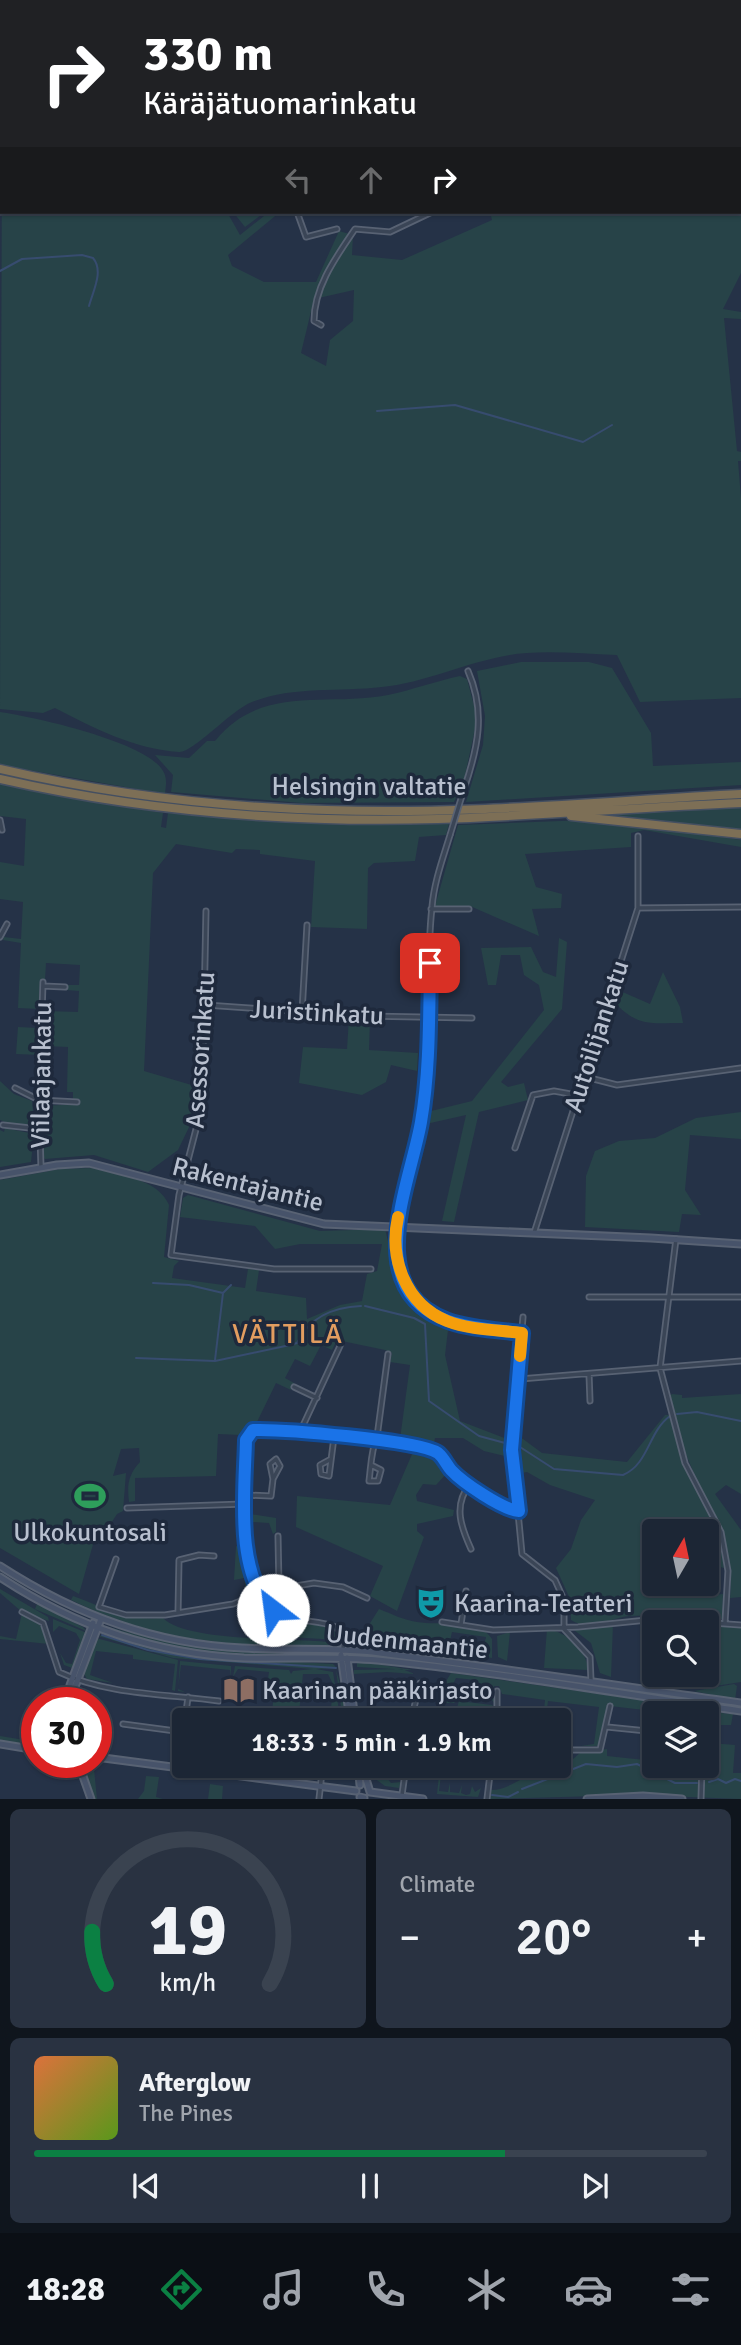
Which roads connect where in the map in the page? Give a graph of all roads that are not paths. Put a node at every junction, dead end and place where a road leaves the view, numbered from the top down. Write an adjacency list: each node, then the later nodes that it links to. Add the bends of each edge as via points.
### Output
1 (298, 214): 3 (street, via 306,237)
2 (426, 214): 4 (street, via 390,232 352,229 316,301 314,321)
3 (337, 229)
4 (321, 325)
5 (468, 671): 17 (street, bridge, via 480,708 480,728)
6 (0, 769): 8 (highway, Helsingin valtatie, via 164,798 328,810 454,809)
7 (0, 779): 10 (highway, Helsingin valtatie, via 136,804 257,816 390,820)
8 (741, 793)
9 (741, 803): 10 (highway, Helsingin valtatie)
10 (541, 814): 13 (highway)
11 (0, 820): 12 (street)
12 (2, 830)
13 (740, 834)
14 (638, 836): 16 (street, Autoilijankatu)
15 (741, 907): 16 (street)
16 (638, 908): 29 (street, Autoilijankatu)
17 (431, 909): 18 (street); 26 (street)
18 (469, 909)
19 (206, 911): 24 (street, Asessorinkatu)
20 (7, 924): 22 (street)
21 (307, 925): 25 (street)
22 (0, 937)
23 (65, 987): 32 (street, Viilaajankatu, via 43,984)
24 (206, 1006): 25 (street, Juristinkatu); 39 (street, Asessorinkatu, via 202,1106)
25 (302, 1012): 26 (street, Juristinkatu)
26 (429, 1017): 27 (street, Juristinkatu); 40 (street, via 425,1100)
27 (472, 1018)
28 (741, 1068): 29 (street, via 617,1085)
29 (582, 1076): 31 (street, Autoilijankatu)
30 (15, 1088): 32 (street)
31 (576, 1096): 36 (street, via 554,1091 533,1095); 41 (street, Autoilijankatu)
32 (39, 1100): 33 (street); 35 (street, Viilaajankatu)
33 (77, 1102)
34 (4, 1125): 35 (street)
35 (39, 1129): 37 (street, Viilaajankatu)
36 (515, 1148)
37 (41, 1167): 38 (main road, Rakentajantie); 39 (main road, Rakentajantie, via 95,1164)
38 (0, 1175)
39 (181, 1187): 40 (main road, Rakentajantie, via 318,1223); 44 (street, Asessorinkatu, via 171,1255 274,1269)
40 (397, 1227): 41 (main road, Rakentajantie); 49 (street, via 398,1264 405,1283 422,1304 447,1321)
41 (534, 1233): 42 (main road, Rakentajantie)
42 (676, 1239): 43 (main road, Rakentajantie); 46 (street)
43 (741, 1244)
44 (371, 1269)
45 (589, 1297): 46 (street)
46 (669, 1297): 47 (street); 53 (street)
47 (741, 1297)
48 (523, 1317): 49 (street)
49 (522, 1333): 55 (street)
50 (341, 1346): 57 (street)
51 (388, 1354): 61 (street)
52 (741, 1361): 53 (street)
53 (660, 1367): 54 (street); 88 (street, via 685,1463 721,1531 728,1571)
54 (589, 1374): 55 (street); 58 (street)
55 (520, 1378): 73 (street, via 512,1438)
56 (294, 1387): 57 (street)
57 (317, 1398): 59 (street)
58 (590, 1401)
59 (300, 1432): 60 (street); 70 (street, via 253,1430 246,1440)
60 (334, 1437): 61 (street); 62 (street)
61 (375, 1442): 63 (street); 69 (street, via 432,1450)
62 (331, 1459): 64 (street); 64 (street, via 319,1468)
63 (372, 1465): 68 (street); 68 (street, via 381,1470 381,1478)
64 (329, 1476): 65 (street)
65 (335, 1477)
66 (273, 1479): 66 (street, via 281,1466 276,1460 270,1467); 70 (street, via 269,1497)
67 (361, 1480): 68 (street)
68 (369, 1481)
69 (470, 1485): 73 (street); 75 (street, via 459,1514)
70 (244, 1495): 71 (street)
71 (244, 1504): 72 (street); 82 (street, via 244,1542)
72 (127, 1508)
73 (519, 1511): 91 (street, via 522,1554 555,1580 564,1600)
74 (278, 1536): 80 (street)
75 (471, 1549)
76 (214, 1556): 85 (street, via 178,1560)
77 (116, 1559): 85 (street, via 99,1607 134,1616)
78 (0, 1566): 86 (main road, Uudenmaantie, via 50,1597)
79 (0, 1577): 92 (main road, Uudenmaantie)
80 (279, 1588): 82 (street); 83 (street, via 325,1583)
81 (466, 1591): 89 (street)
82 (261, 1593): 85 (street, via 233,1604); 93 (street, via 277,1613 336,1627 343,1635)
83 (367, 1598)
84 (22, 1612): 95 (street, via 43,1623 59,1672)
85 (178, 1613)
86 (98, 1618): 92 (main road); 93 (main road, Uudenmaantie, via 136,1632 197,1644)
87 (442, 1622): 89 (street)
88 (725, 1622): 90 (street); 91 (street, via 629,1620)
89 (461, 1624): 91 (street, via 492,1630)
90 (741, 1625)
91 (563, 1626): 96 (street, via 590,1657)
92 (95, 1627): 94 (main road, Uudenmaantie, via 196,1654); 95 (main road)
93 (343, 1649): 94 (main road); 96 (main road, Uudenmaantie)
94 (344, 1658): 99 (main road, Uudenmaantie); 106 (main road)
95 (75, 1679): 98 (main road); 101 (street)
96 (591, 1682): 99 (street); 103 (main road, Uudenmaantie)
97 (420, 1683): 107 (street)
98 (73, 1687)
99 (590, 1690): 109 (main road, Uudenmaantie)
100 (497, 1691): 108 (street)
101 (188, 1697): 102 (street); 105 (street)
102 (219, 1701)
103 (741, 1703)
104 (610, 1706): 111 (street)
105 (187, 1708)
106 (350, 1708)
107 (414, 1708)
108 (497, 1708)
109 (741, 1711)
110 (123, 1724): 112 (street)
111 (607, 1727): 113 (street); 116 (street, via 600,1749)
112 (172, 1728)
113 (642, 1730)
114 (0, 1744): 115 (main road)
115 (21, 1747)
116 (571, 1750)
117 (112, 1759): 118 (main road)
118 (172, 1767)
119 (84, 1778): 131 (main road)
120 (253, 1778): 126 (main road)
121 (321, 1778): 126 (street)
122 (361, 1778): 127 (main road)
123 (404, 1778): 129 (street)
124 (490, 1778): 134 (street)
125 (702, 1778): 137 (street)
126 (320, 1787): 127 (main road); 132 (street)
127 (361, 1787): 128 (main road); 130 (main road)
128 (370, 1792): 129 (main road); 130 (main road)
129 (402, 1795): 133 (main road)
130 (362, 1798)
131 (91, 1799)
132 (318, 1799)
133 (424, 1799)
134 (487, 1799)
135 (587, 1799): 136 (main road)
136 (682, 1799)
137 (701, 1799)

